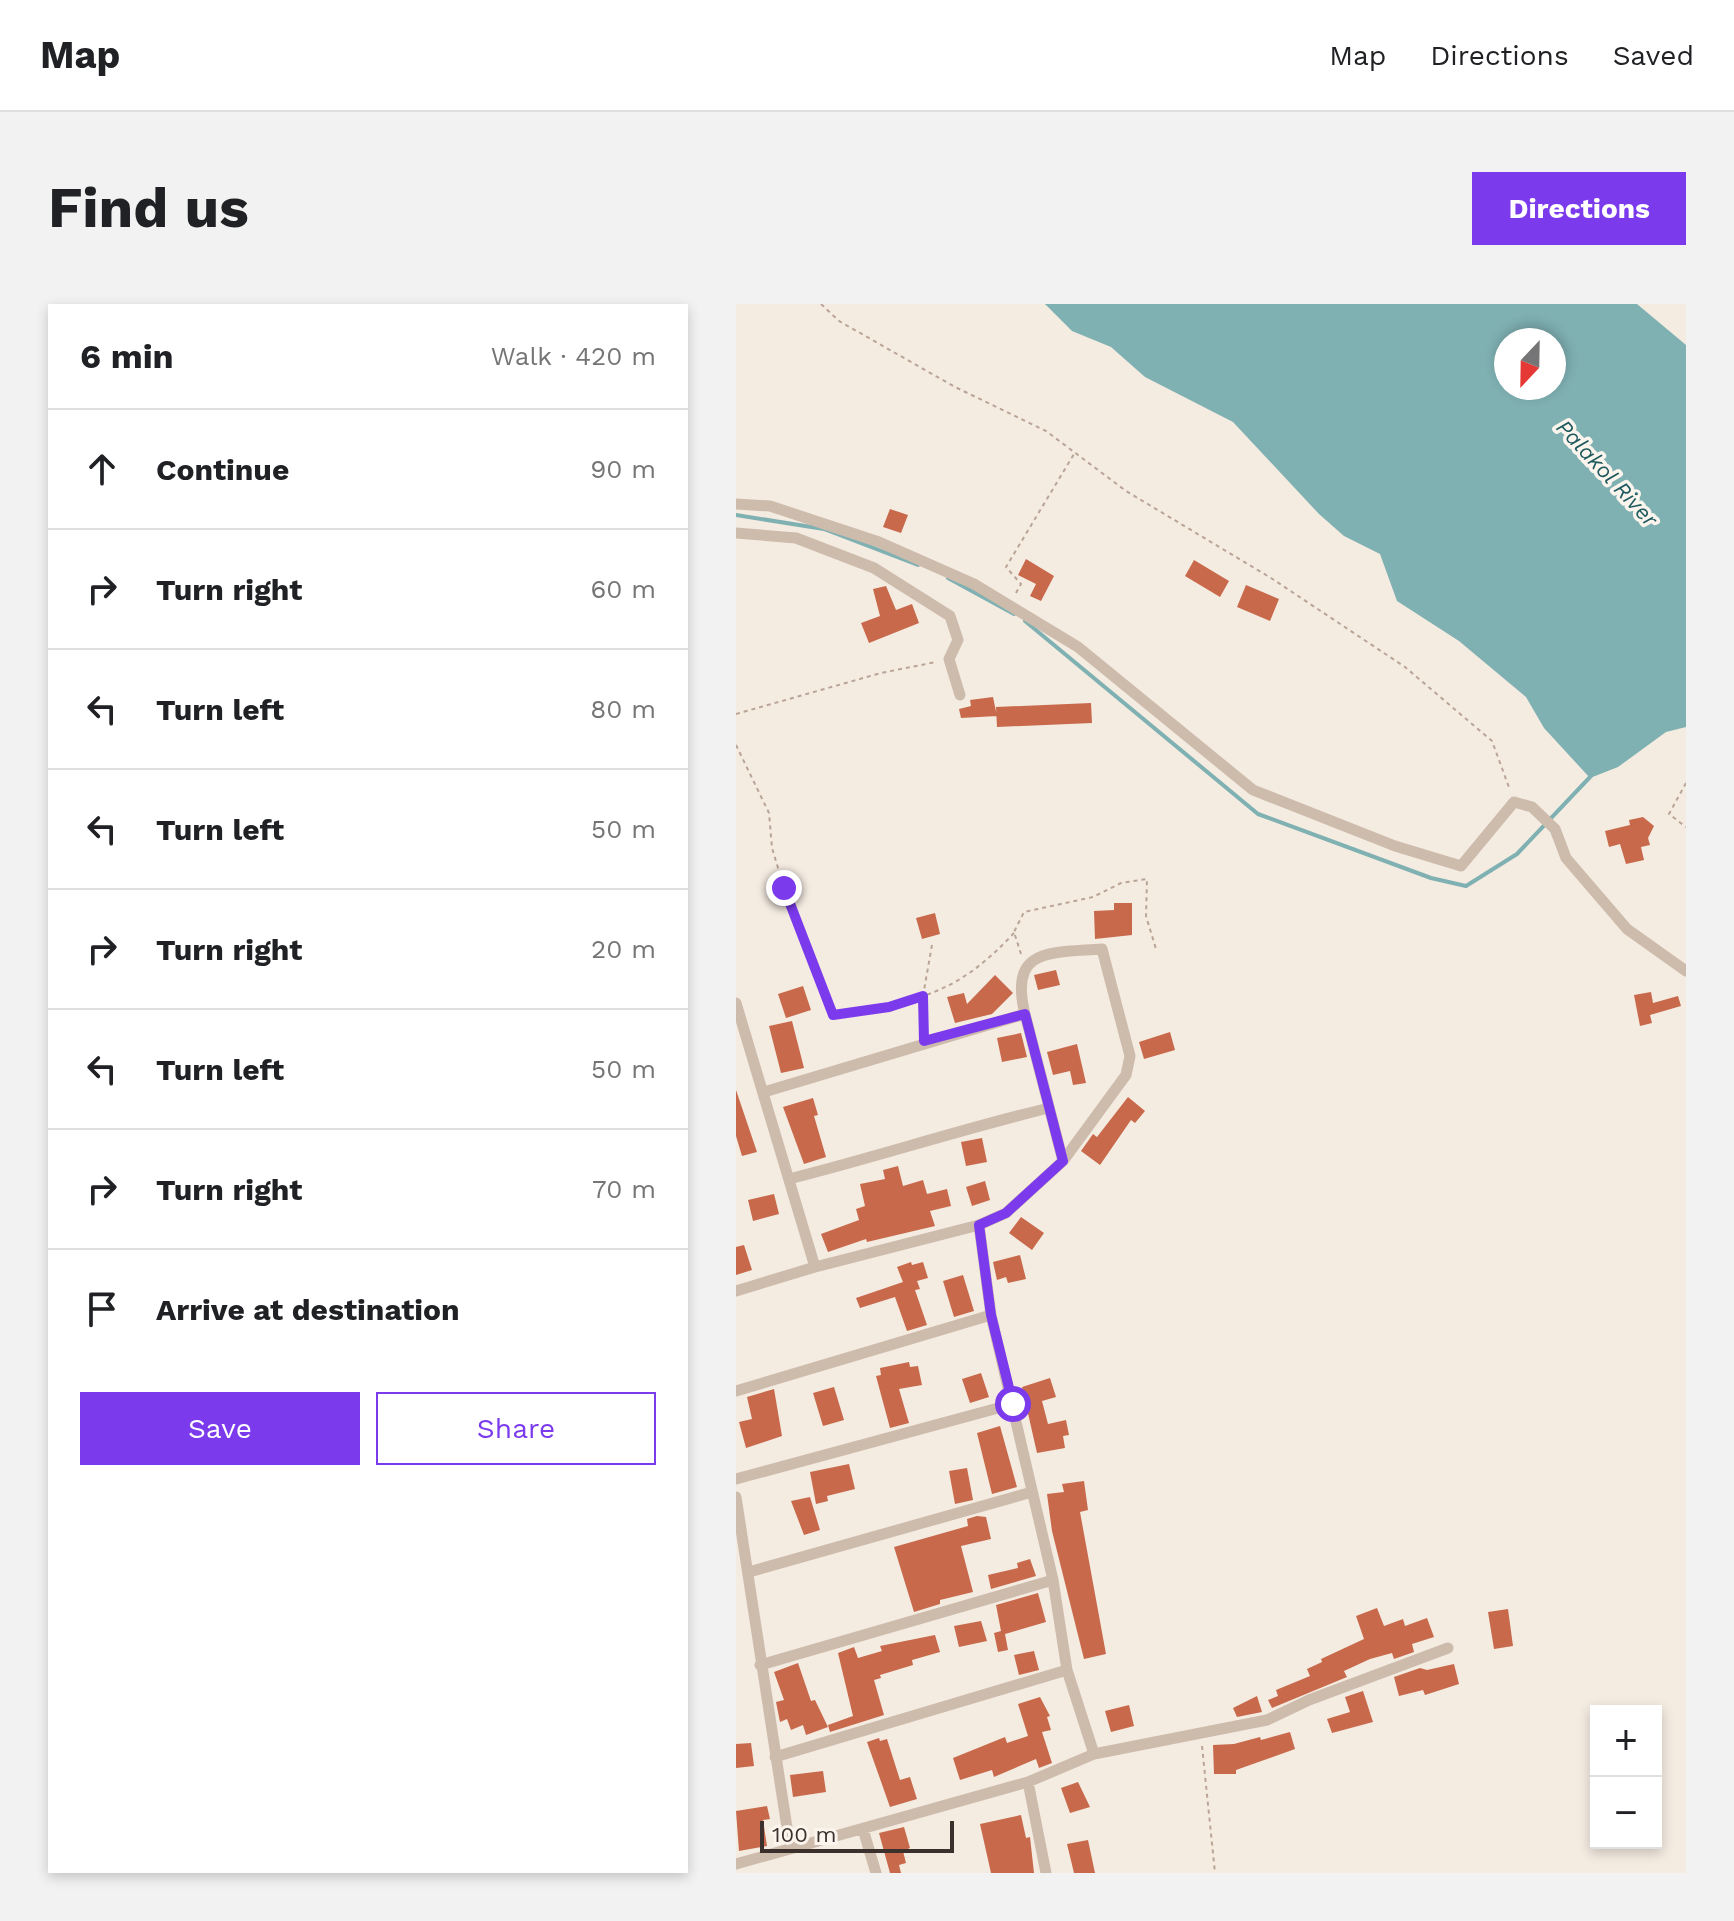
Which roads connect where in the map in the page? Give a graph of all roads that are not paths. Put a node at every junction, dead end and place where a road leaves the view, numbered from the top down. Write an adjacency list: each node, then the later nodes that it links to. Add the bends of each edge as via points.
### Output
1 (736, 504): 4 (street, via 770,506 879,542 974,584 1078,647 1253,790 1395,846 1461,866 1514,802 1532,807 1555,829 1566,858 1627,929)
2 (736, 533): 3 (street, via 796,538 874,568 950,616 958,640 949,659)
3 (960, 695)
4 (1686, 971)
5 (736, 1003): 7 (street)
6 (1025, 1014): 7 (street); 8 (street); 9 (street, via 1018,987 1025,966 1040,955 1102,949 1130,1056 1126,1075)
7 (764, 1092): 10 (street)
8 (1049, 1108): 9 (street); 10 (street)
9 (1063, 1161): 11 (street, via 1006,1213)
10 (789, 1179): 12 (street)
11 (979, 1225): 12 (street); 14 (street)
12 (815, 1267): 13 (street)
13 (736, 1291)
14 (991, 1315): 15 (street); 16 (street)
15 (736, 1391)
16 (1013, 1404): 17 (street); 18 (street)
17 (736, 1479)
18 (1032, 1492): 20 (street); 21 (street)
19 (736, 1497): 20 (street)
20 (749, 1572): 23 (street)
21 (1053, 1580): 23 (street); 24 (street)
22 (1448, 1648): 25 (street, via 1267,1720)
23 (760, 1665): 26 (street)
24 (1067, 1670): 25 (street); 26 (street)
25 (1094, 1754): 27 (street)
26 (775, 1757): 29 (street)
27 (1028, 1782): 28 (street); 32 (street)
28 (863, 1829): 29 (street); 31 (street)
29 (790, 1847): 30 (street)
30 (736, 1864)
31 (876, 1873)
32 (1046, 1873)

